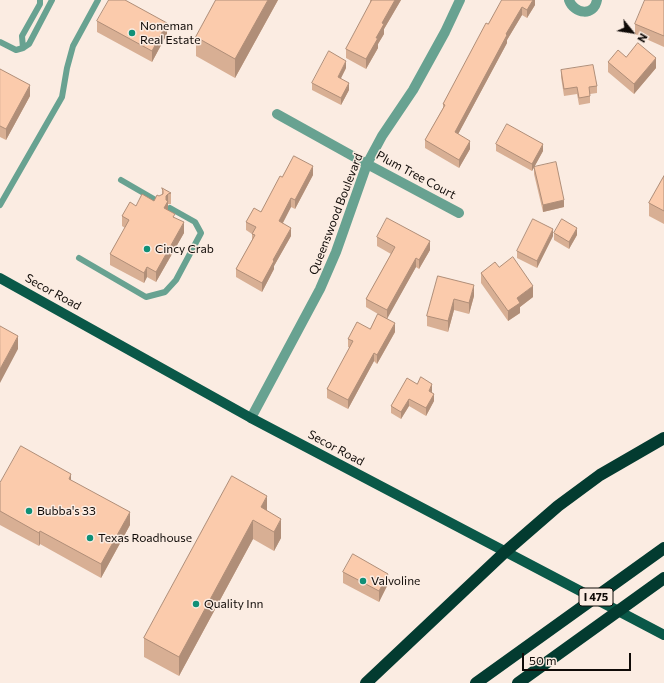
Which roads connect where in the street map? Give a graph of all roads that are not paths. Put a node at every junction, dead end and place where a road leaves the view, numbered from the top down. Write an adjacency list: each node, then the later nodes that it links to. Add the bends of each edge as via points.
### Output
1 (40, 0): 8 (lane, via 22,36)
2 (52, 0): 8 (lane, via 29,44)
3 (98, 0): 13 (lane, via 73,46 62,97)
4 (460, 0): 10 (street, Queenswood Boulevard, via 413,90 382,136)
5 (569, 0): 6 (street, via 571,6 585,12 590,10)
6 (597, 0)
7 (0, 42): 8 (lane, via 16,50)
8 (23, 48)
9 (277, 114): 10 (street, Plum Tree Court)
10 (367, 164): 15 (street, Plum Tree Court); 18 (street, Queenswood Boulevard, via 320,289)
11 (121, 180): 12 (lane)
12 (159, 202)
13 (0, 205)
14 (170, 208): 16 (lane, via 195,222 201,233 176,280 165,292 146,297)
15 (459, 213)
16 (79, 258)
17 (0, 278): 18 (main road, Secor Road)
18 (251, 418): 21 (main road, Secor Road)
19 (664, 438): 21 (highway, via 600,475 558,506)
20 (664, 548): 25 (highway, I 475)
21 (505, 552): 23 (main road, Secor Road); 24 (highway)
22 (664, 578): 26 (highway, I 475)
23 (664, 635)
24 (366, 683)
25 (476, 683)
26 (518, 683)

